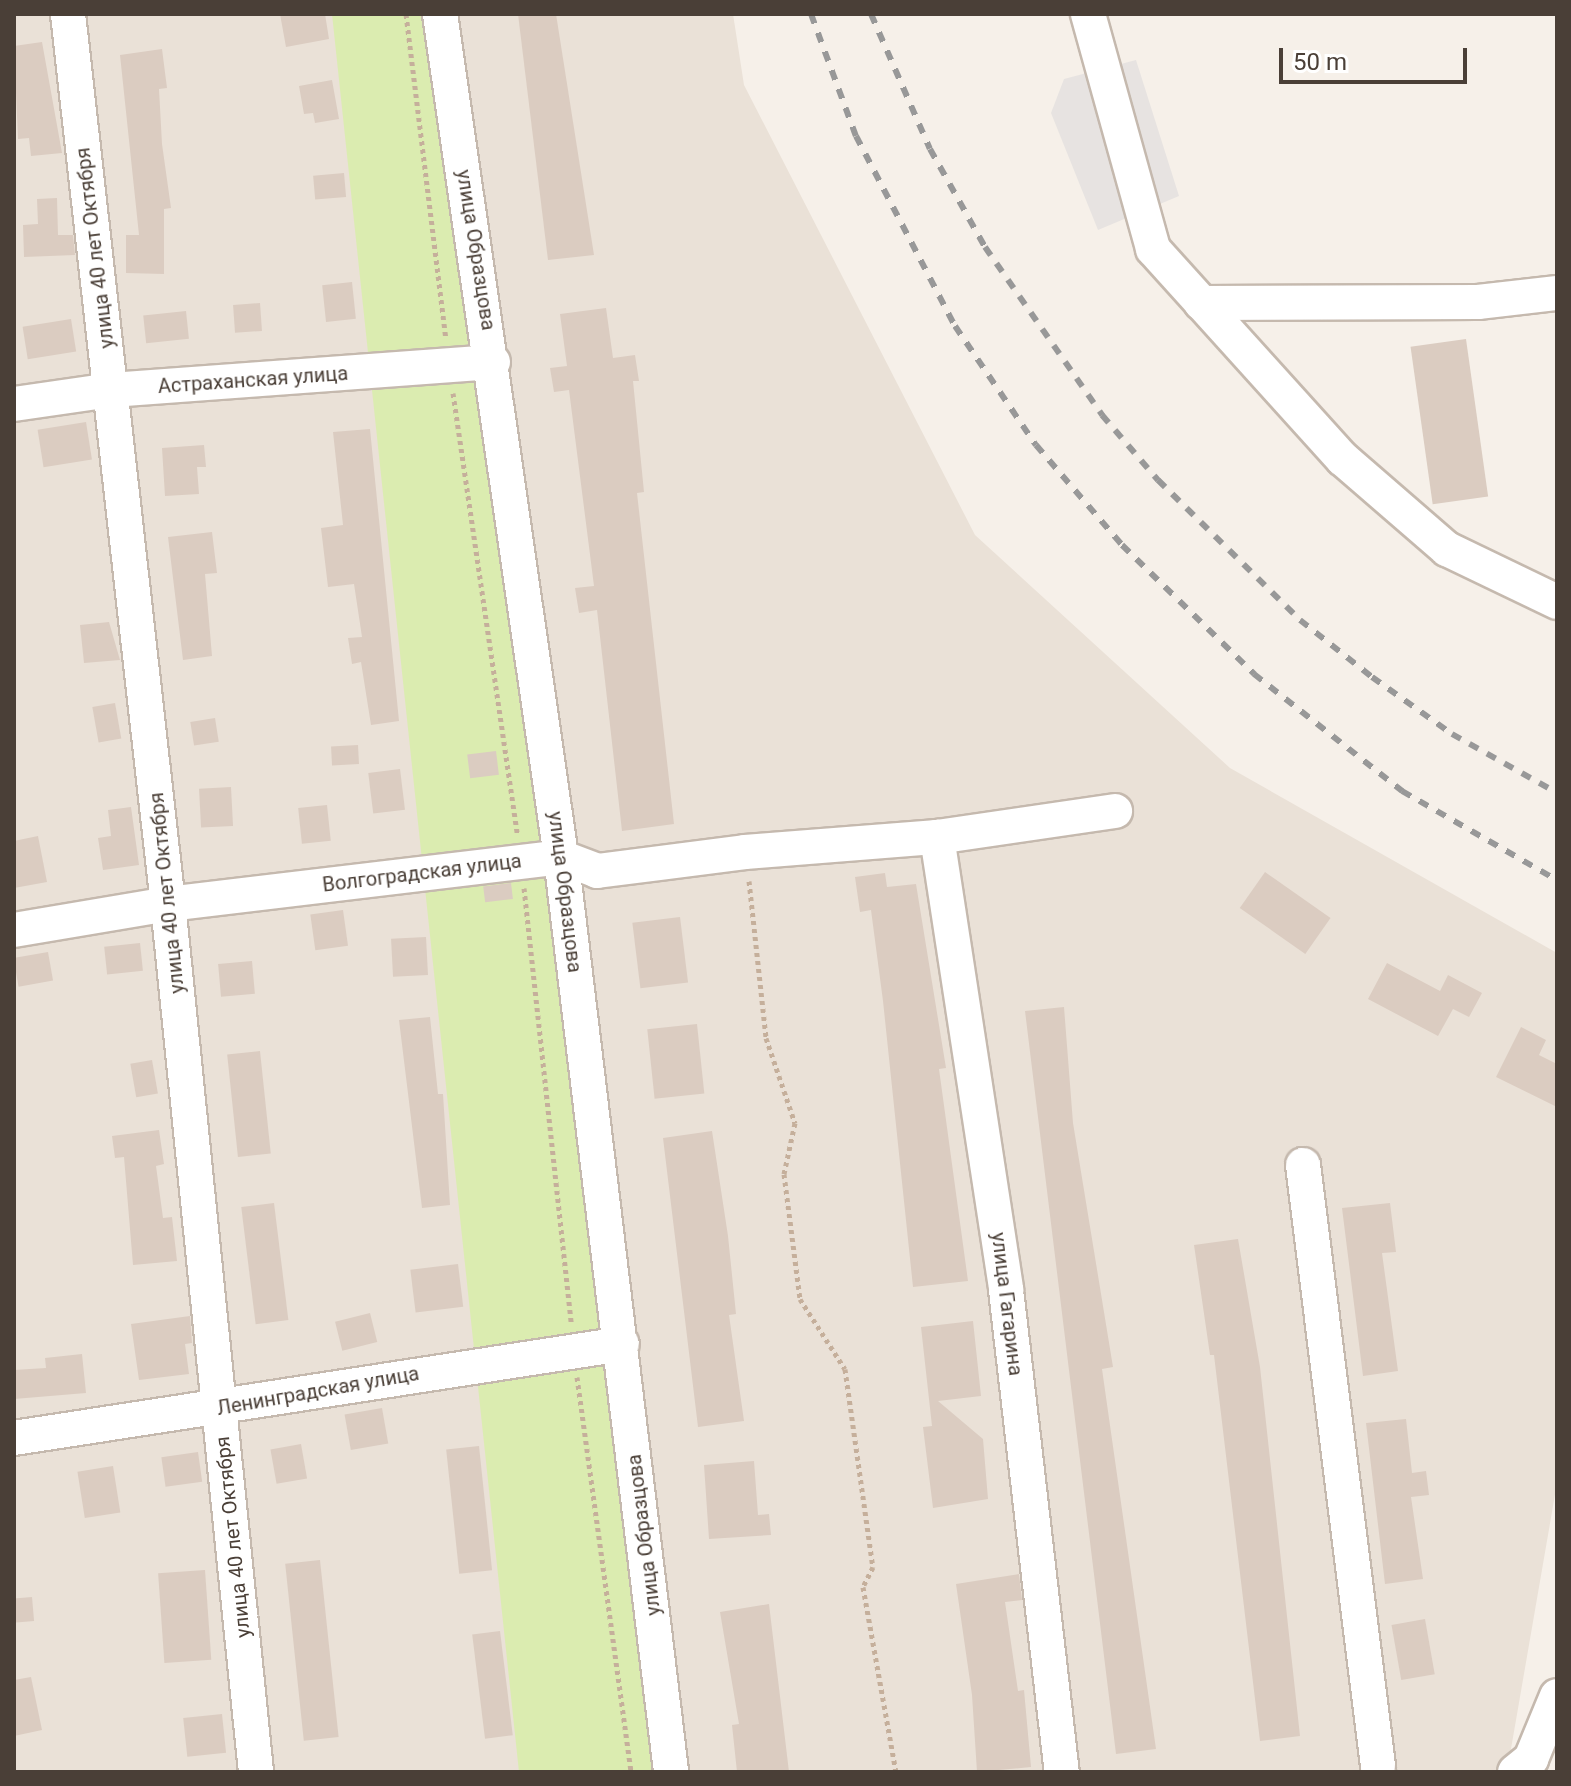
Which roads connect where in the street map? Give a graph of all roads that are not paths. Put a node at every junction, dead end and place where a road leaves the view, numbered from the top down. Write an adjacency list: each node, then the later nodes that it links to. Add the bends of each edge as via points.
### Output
1 (68, 14): 7 (street, улица 40 лет Октября)
2 (440, 14): 6 (street, улица Образцова)
3 (1088, 14): 5 (street, via 1153,249)
4 (1557, 293): 5 (street, via 1478,302)
5 (1201, 303): 9 (street, via 1343,459 1447,549)
6 (493, 362): 7 (street, Астраханская улица); 12 (street, улица Образцова)
7 (111, 390): 8 (street, Астраханская улица); 13 (street, улица 40 лет Октября)
8 (14, 404)
9 (1557, 602)
10 (1115, 811): 11 (street, Волгоградская улица)
11 (937, 837): 12 (street, Волгоградская улица, via 745,852 597,871); 23 (street, улица Гагарина, via 1006,1290)
12 (561, 857): 13 (street, Волгоградская улица); 16 (street, улица Образцова)
13 (168, 904): 14 (street, Волгоградская улица); 17 (street, улица 40 лет Октября)
14 (14, 930)
15 (1303, 1165): 20 (street)
16 (622, 1344): 17 (street, Ленинградская улица); 22 (street, улица Образцова)
17 (221, 1407): 18 (street, Ленинградская улица); 21 (street, улица 40 лет Октября)
18 (14, 1438)
19 (1557, 1696): 24 (street, via 1531,1759)
20 (1373, 1770)
21 (256, 1772)
22 (671, 1772)
23 (1062, 1772)
24 (1515, 1772)

